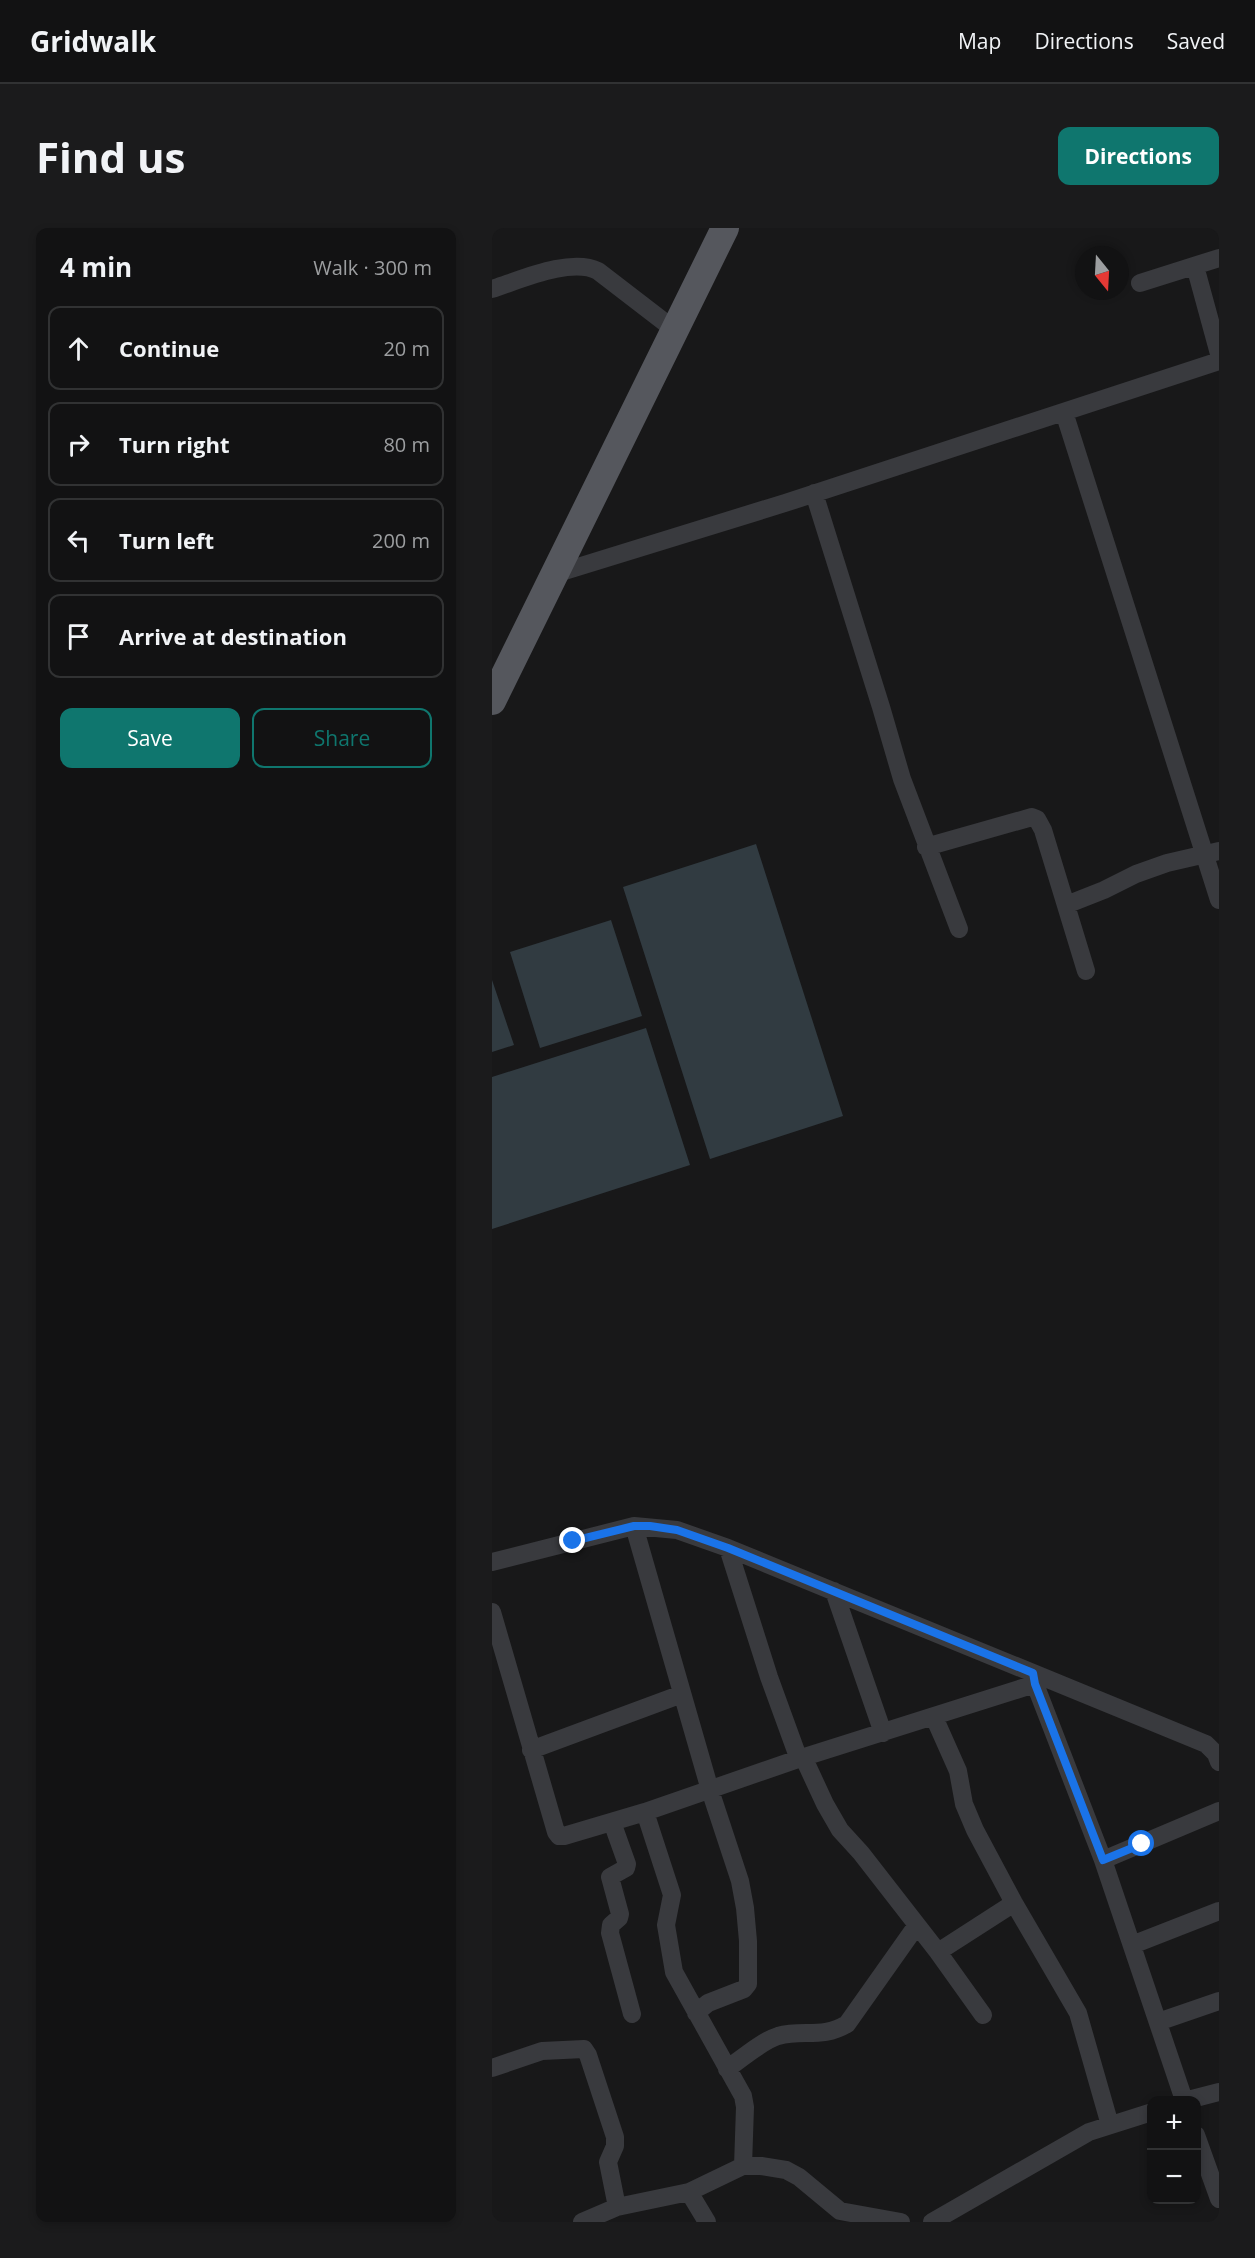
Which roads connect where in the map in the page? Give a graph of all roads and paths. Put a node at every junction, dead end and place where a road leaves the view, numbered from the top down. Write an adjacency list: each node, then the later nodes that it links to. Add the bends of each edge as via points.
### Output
1 (725, 228): 6 (main road)
2 (1219, 258): 3 (street)
3 (1195, 266): 4 (street); 7 (street)
4 (1140, 283)
5 (492, 289): 6 (street, via 550,271 586,266)
6 (676, 331): 11 (main road)
7 (1219, 354)
8 (1219, 361): 9 (street)
9 (1064, 412): 10 (street); 14 (street)
10 (814, 494): 11 (street); 13 (street)
11 (555, 574): 12 (main road)
12 (492, 701)
13 (926, 847): 16 (street, via 1032,817 1041,824); 17 (street)
14 (1212, 853): 15 (street); 16 (street, via 1167,863)
15 (1219, 900)
16 (1066, 904): 18 (street)
17 (959, 929)
18 (1086, 971)
19 (634, 1526): 20 (street, via 677,1530); 21 (street); 25 (street)
20 (728, 1548): 22 (street); 29 (street, via 769,1677)
21 (492, 1562)
22 (834, 1591): 24 (street); 27 (street)
23 (492, 1612): 28 (street)
24 (1034, 1679): 26 (street); 30 (street, via 1206,1744); 35 (street)
25 (682, 1694): 28 (street); 31 (street)
26 (934, 1717): 27 (street); 36 (street, via 958,1771 964,1804 975,1830)
27 (883, 1733): 29 (street)
28 (531, 1750): 34 (street, via 558,1834 564,1836)
29 (801, 1758): 31 (street); 38 (street, via 840,1830)
30 (1219, 1762)
31 (710, 1790): 33 (street); 42 (street, via 744,1896 748,1984)
32 (1219, 1811): 35 (street)
33 (645, 1812): 34 (street); 42 (street, via 672,1895 666,1925 674,1972)
34 (612, 1822): 43 (street, via 627,1864 609,1877 620,1914 610,1933)
35 (1103, 1860): 39 (street)
36 (1014, 1903): 40 (street); 52 (street, via 1078,2013)
37 (1219, 1911): 39 (street)
38 (918, 1925): 40 (street); 47 (street, via 847,2024 830,2032 779,2036)
39 (1132, 1945): 45 (street)
40 (938, 1952): 44 (street)
41 (1219, 2001): 45 (street)
42 (696, 2013): 47 (street)
43 (632, 2014)
44 (983, 2015)
45 (1158, 2022): 49 (street)
46 (492, 2068): 57 (street, via 542,2051 584,2049 615,2137 608,2162)
47 (727, 2069): 54 (street, via 745,2107)
48 (1219, 2092): 50 (street)
49 (1185, 2096)
50 (1201, 2096)
51 (1147, 2114): 52 (street)
52 (1110, 2125): 61 (street, via 1089,2132)
53 (1201, 2145): 55 (street)
54 (743, 2166): 56 (street); 60 (street, via 786,2170 836,2209)
55 (1218, 2190)
56 (689, 2192): 57 (street); 58 (street)
57 (617, 2207): 59 (street)
58 (702, 2219)
59 (582, 2222)
60 (901, 2222)
61 (932, 2222)

